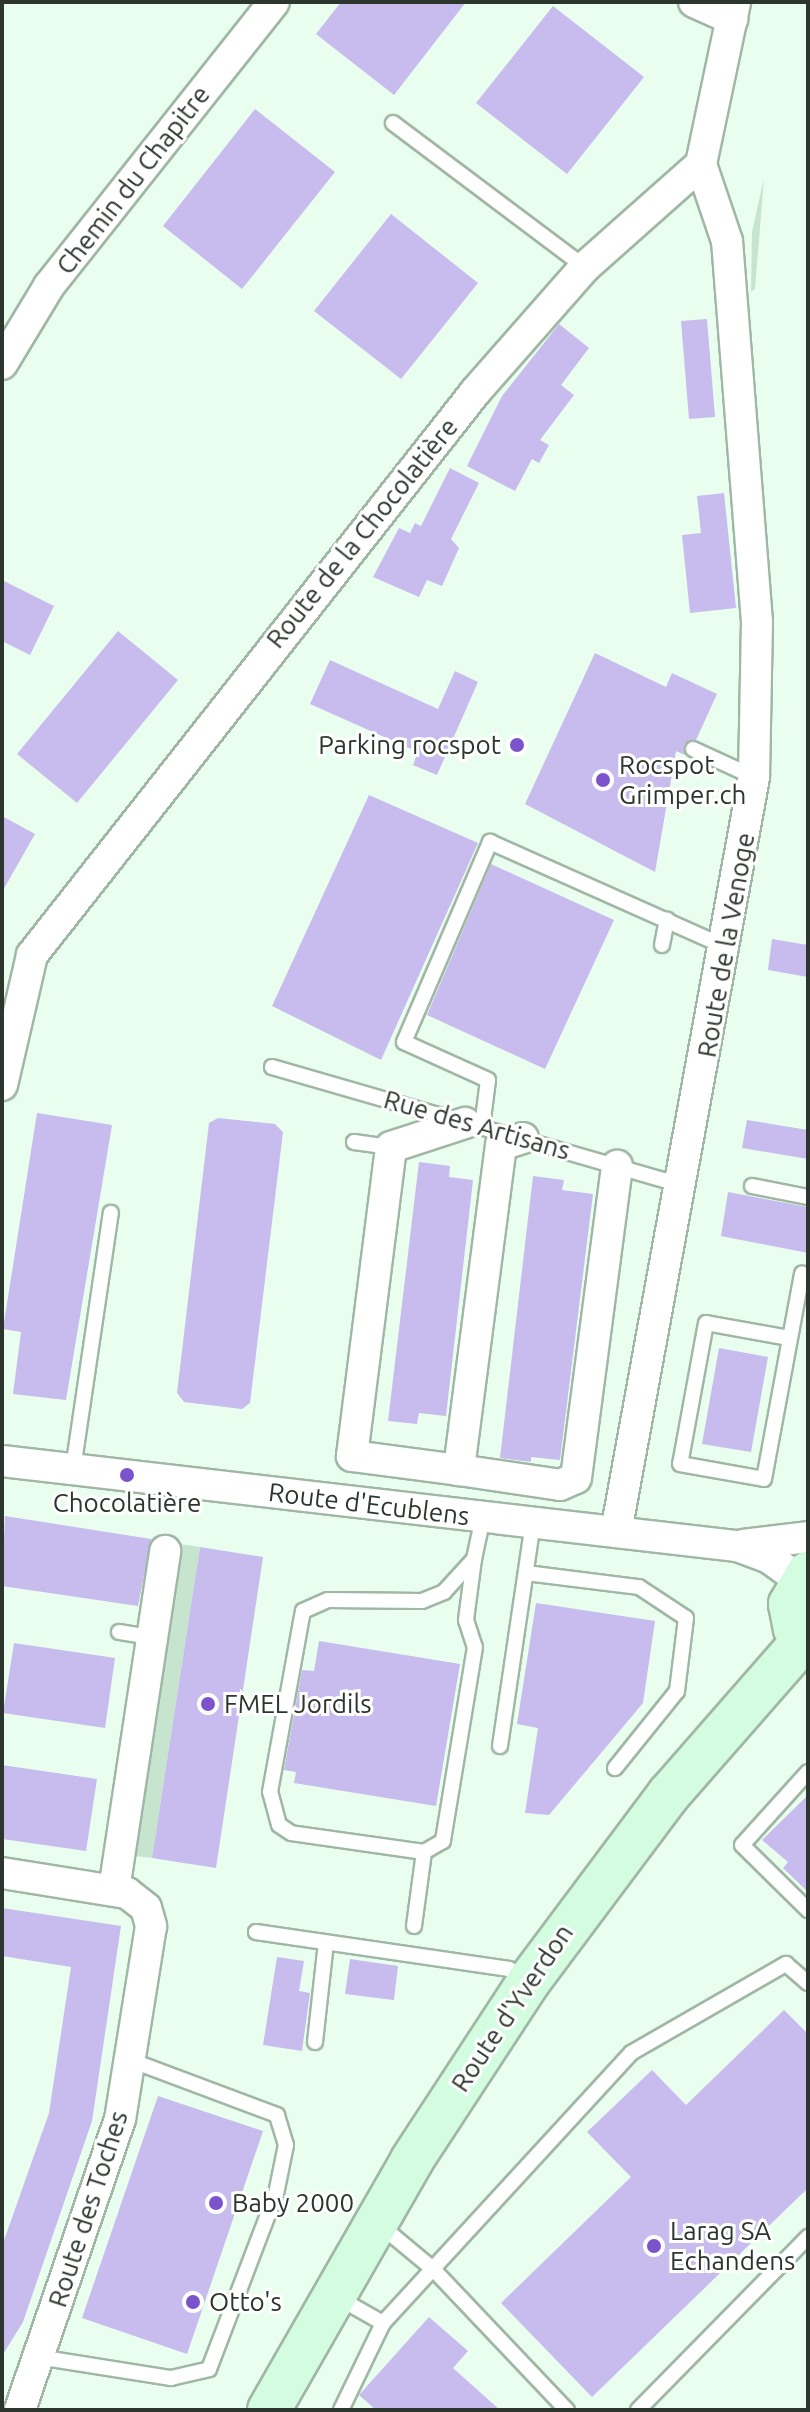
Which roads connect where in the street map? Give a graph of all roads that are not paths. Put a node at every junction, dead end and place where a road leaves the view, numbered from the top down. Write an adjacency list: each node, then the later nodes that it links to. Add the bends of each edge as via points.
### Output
1 (274, 2): 7 (street, Chemin du Chapitre, via 49,286)
2 (694, 2): 3 (street)
3 (734, 10): 5 (street)
4 (393, 123): 6 (lane)
5 (701, 164): 6 (street, Route de la Chocolatière); 9 (street, Route de la Venoge, via 727,241 757,622)
6 (585, 267): 14 (street, Route de la Chocolatière, via 476,391 243,680 32,955)
7 (2, 364)
8 (693, 749): 9 (lane)
9 (754, 777): 12 (street, Route de la Venoge)
10 (667, 919): 11 (lane); 12 (lane); 15 (lane, via 490,842 404,1042 488,1080)
11 (662, 945)
12 (727, 947): 20 (street, Route de la Venoge)
13 (272, 1067): 15 (lane, Rue des Artisans)
14 (2, 1085)
15 (473, 1125): 16 (lane, Rue des Artisans); 18 (street)
16 (523, 1138): 19 (lane, Rue des Artisans); 28 (street, via 501,1145)
17 (354, 1142): 18 (lane)
18 (391, 1147): 28 (street, via 352,1456)
19 (617, 1166): 20 (lane, Rue des Artisans); 28 (street, via 576,1478 560,1485)
20 (681, 1185): 31 (street, Route de la Venoge)
21 (752, 1186): 22 (lane)
22 (808, 1197)
23 (111, 1213): 27 (lane)
24 (802, 1273): 25 (lane)
25 (789, 1338): 25 (lane, via 764,1479 680,1464 706,1323)
26 (2, 1461): 27 (street, Route d'Ecublens)
27 (73, 1469): 29 (street, Route d'Ecublens)
28 (459, 1470)
29 (483, 1517): 30 (street, Route d'Ecublens); 35 (lane)
30 (533, 1522): 31 (street, Route d'Ecublens); 36 (lane)
31 (616, 1532): 33 (street, Route d'Ecublens)
32 (808, 1537): 33 (street, Route d'Ecublens)
33 (737, 1546): 37 (street, Route d'Ecublens)
34 (165, 1551): 39 (street)
35 (474, 1559): 44 (lane, via 466,1620 475,1647 445,1834 439,1847); 44 (lane, via 444,1592 422,1601 328,1600 303,1611 297,1626 270,1792 274,1817 291,1833)
36 (526, 1573): 41 (lane); 42 (lane, via 639,1587 686,1618 677,1691)
37 (804, 1577): 40 (main road, via 791,1617)
38 (119, 1632): 39 (lane)
39 (152, 1637): 46 (street)
40 (806, 1641): 51 (main road, Route d'Yverdon, via 660,1805)
41 (500, 1746)
42 (615, 1768)
43 (808, 1772): 47 (lane, via 742,1845)
44 (424, 1852): 48 (lane)
45 (2, 1873): 46 (street, Route des Toches)
46 (114, 1890): 54 (street, Route des Toches, via 138,1899 151,1926)
47 (808, 1910)
48 (414, 1926)
49 (256, 1932): 50 (lane)
50 (326, 1943): 51 (lane, via 509,1969); 53 (lane)
51 (529, 1981): 55 (main road, Route d'Yverdon)
52 (808, 1983): 57 (lane, via 786,1964 631,2053)
53 (315, 2042)
54 (130, 2060): 60 (street, Route des Toches, via 114,2140); 60 (lane, via 277,2115 286,2145 276,2194 209,2369 171,2378)
55 (375, 2221): 57 (lane); 58 (main road, Route d'Yverdon)
56 (808, 2237): 65 (lane)
57 (433, 2269): 59 (lane); 64 (lane)
58 (333, 2295): 59 (lane); 62 (main road, Route d'Yverdon)
59 (383, 2323): 63 (lane)
60 (38, 2357): 61 (street, Route des Toches)
61 (20, 2410)
62 (269, 2410)
63 (341, 2410)
64 (567, 2410)
65 (638, 2410)

